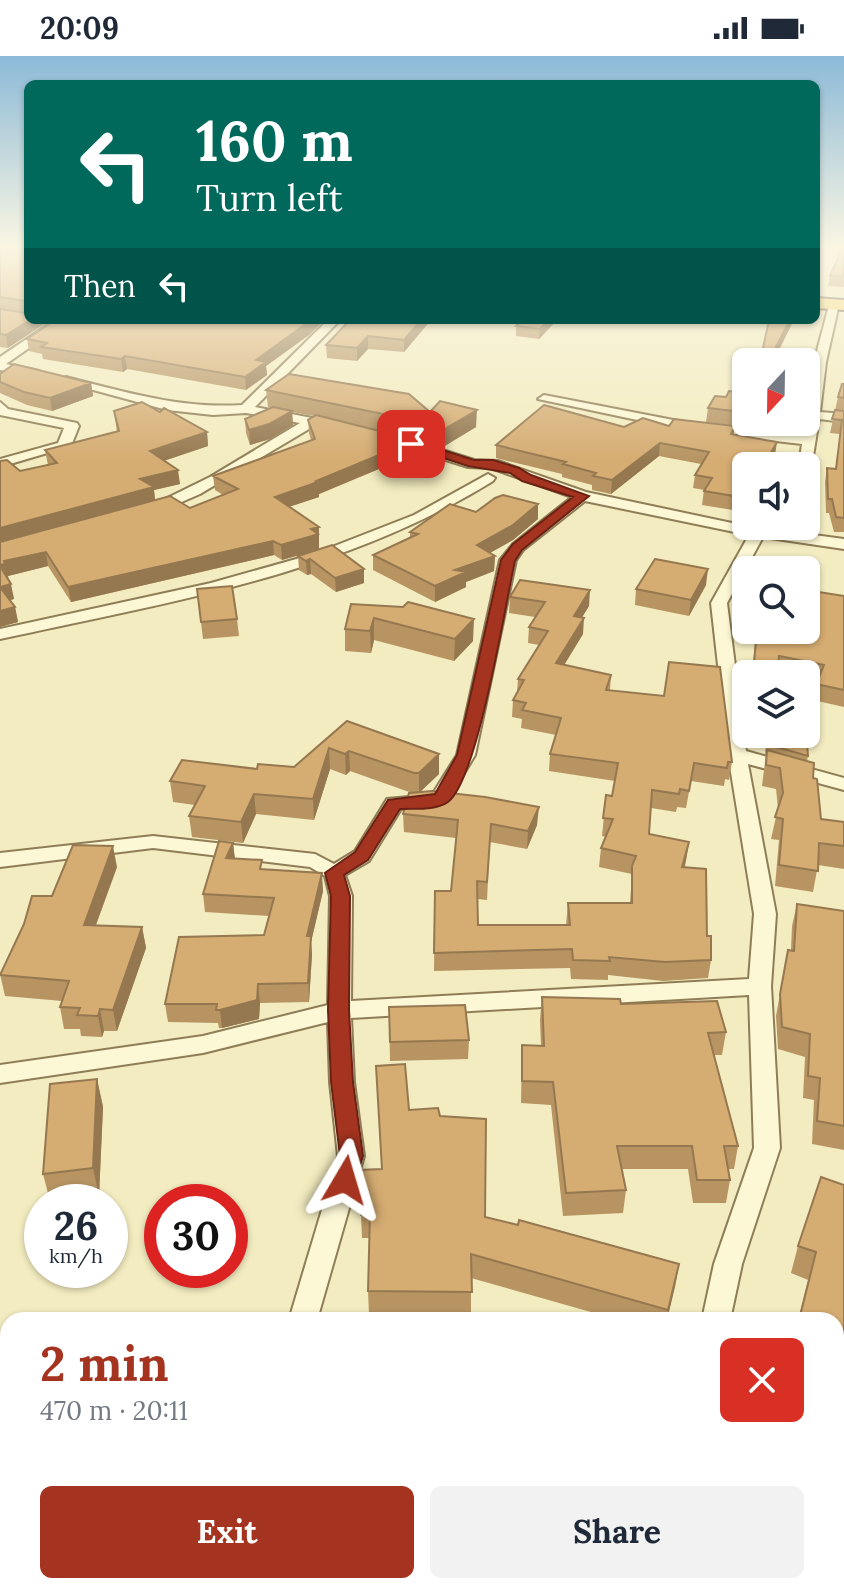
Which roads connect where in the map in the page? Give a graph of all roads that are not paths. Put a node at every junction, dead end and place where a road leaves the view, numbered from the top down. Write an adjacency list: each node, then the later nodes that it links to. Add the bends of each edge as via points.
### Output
1 (828, 319): 4 (street)
2 (57, 324): 5 (street)
3 (330, 324): 8 (street)
4 (820, 362)
5 (0, 364): 8 (street, via 167,406)
6 (544, 399): 15 (street, via 694,428)
7 (0, 406): 17 (street, via 3,412 72,426 64,446)
8 (246, 409): 11 (street)
9 (820, 416): 10 (street)
10 (844, 418)
11 (314, 421): 12 (street); 22 (street, via 233,471)
12 (342, 428)
13 (809, 436): 15 (street)
14 (383, 437): 18 (street)
15 (808, 441): 16 (street)
16 (807, 452)
17 (0, 463)
18 (473, 464): 19 (street); 20 (street, via 493,464)
19 (488, 478): 20 (street); 27 (street, via 420,518 352,546 241,580)
20 (526, 478): 21 (street)
21 (582, 496): 23 (street); 31 (street, via 508,560 466,755 442,798 394,803 362,856)
22 (143, 513)
23 (732, 527)
24 (820, 538): 26 (street)
25 (754, 540): 28 (street, via 719,603)
26 (844, 544)
27 (0, 634)
28 (737, 754): 29 (street); 32 (street, via 765,914)
29 (844, 784)
30 (0, 860): 31 (street, via 153,842 315,861)
31 (334, 873): 33 (street, via 341,896)
32 (760, 986): 33 (street); 36 (street, via 767,1148)
33 (339, 1010): 34 (street, via 185,1047); 35 (street, via 351,1156)
34 (0, 1074)
35 (305, 1312)
36 (718, 1312)

